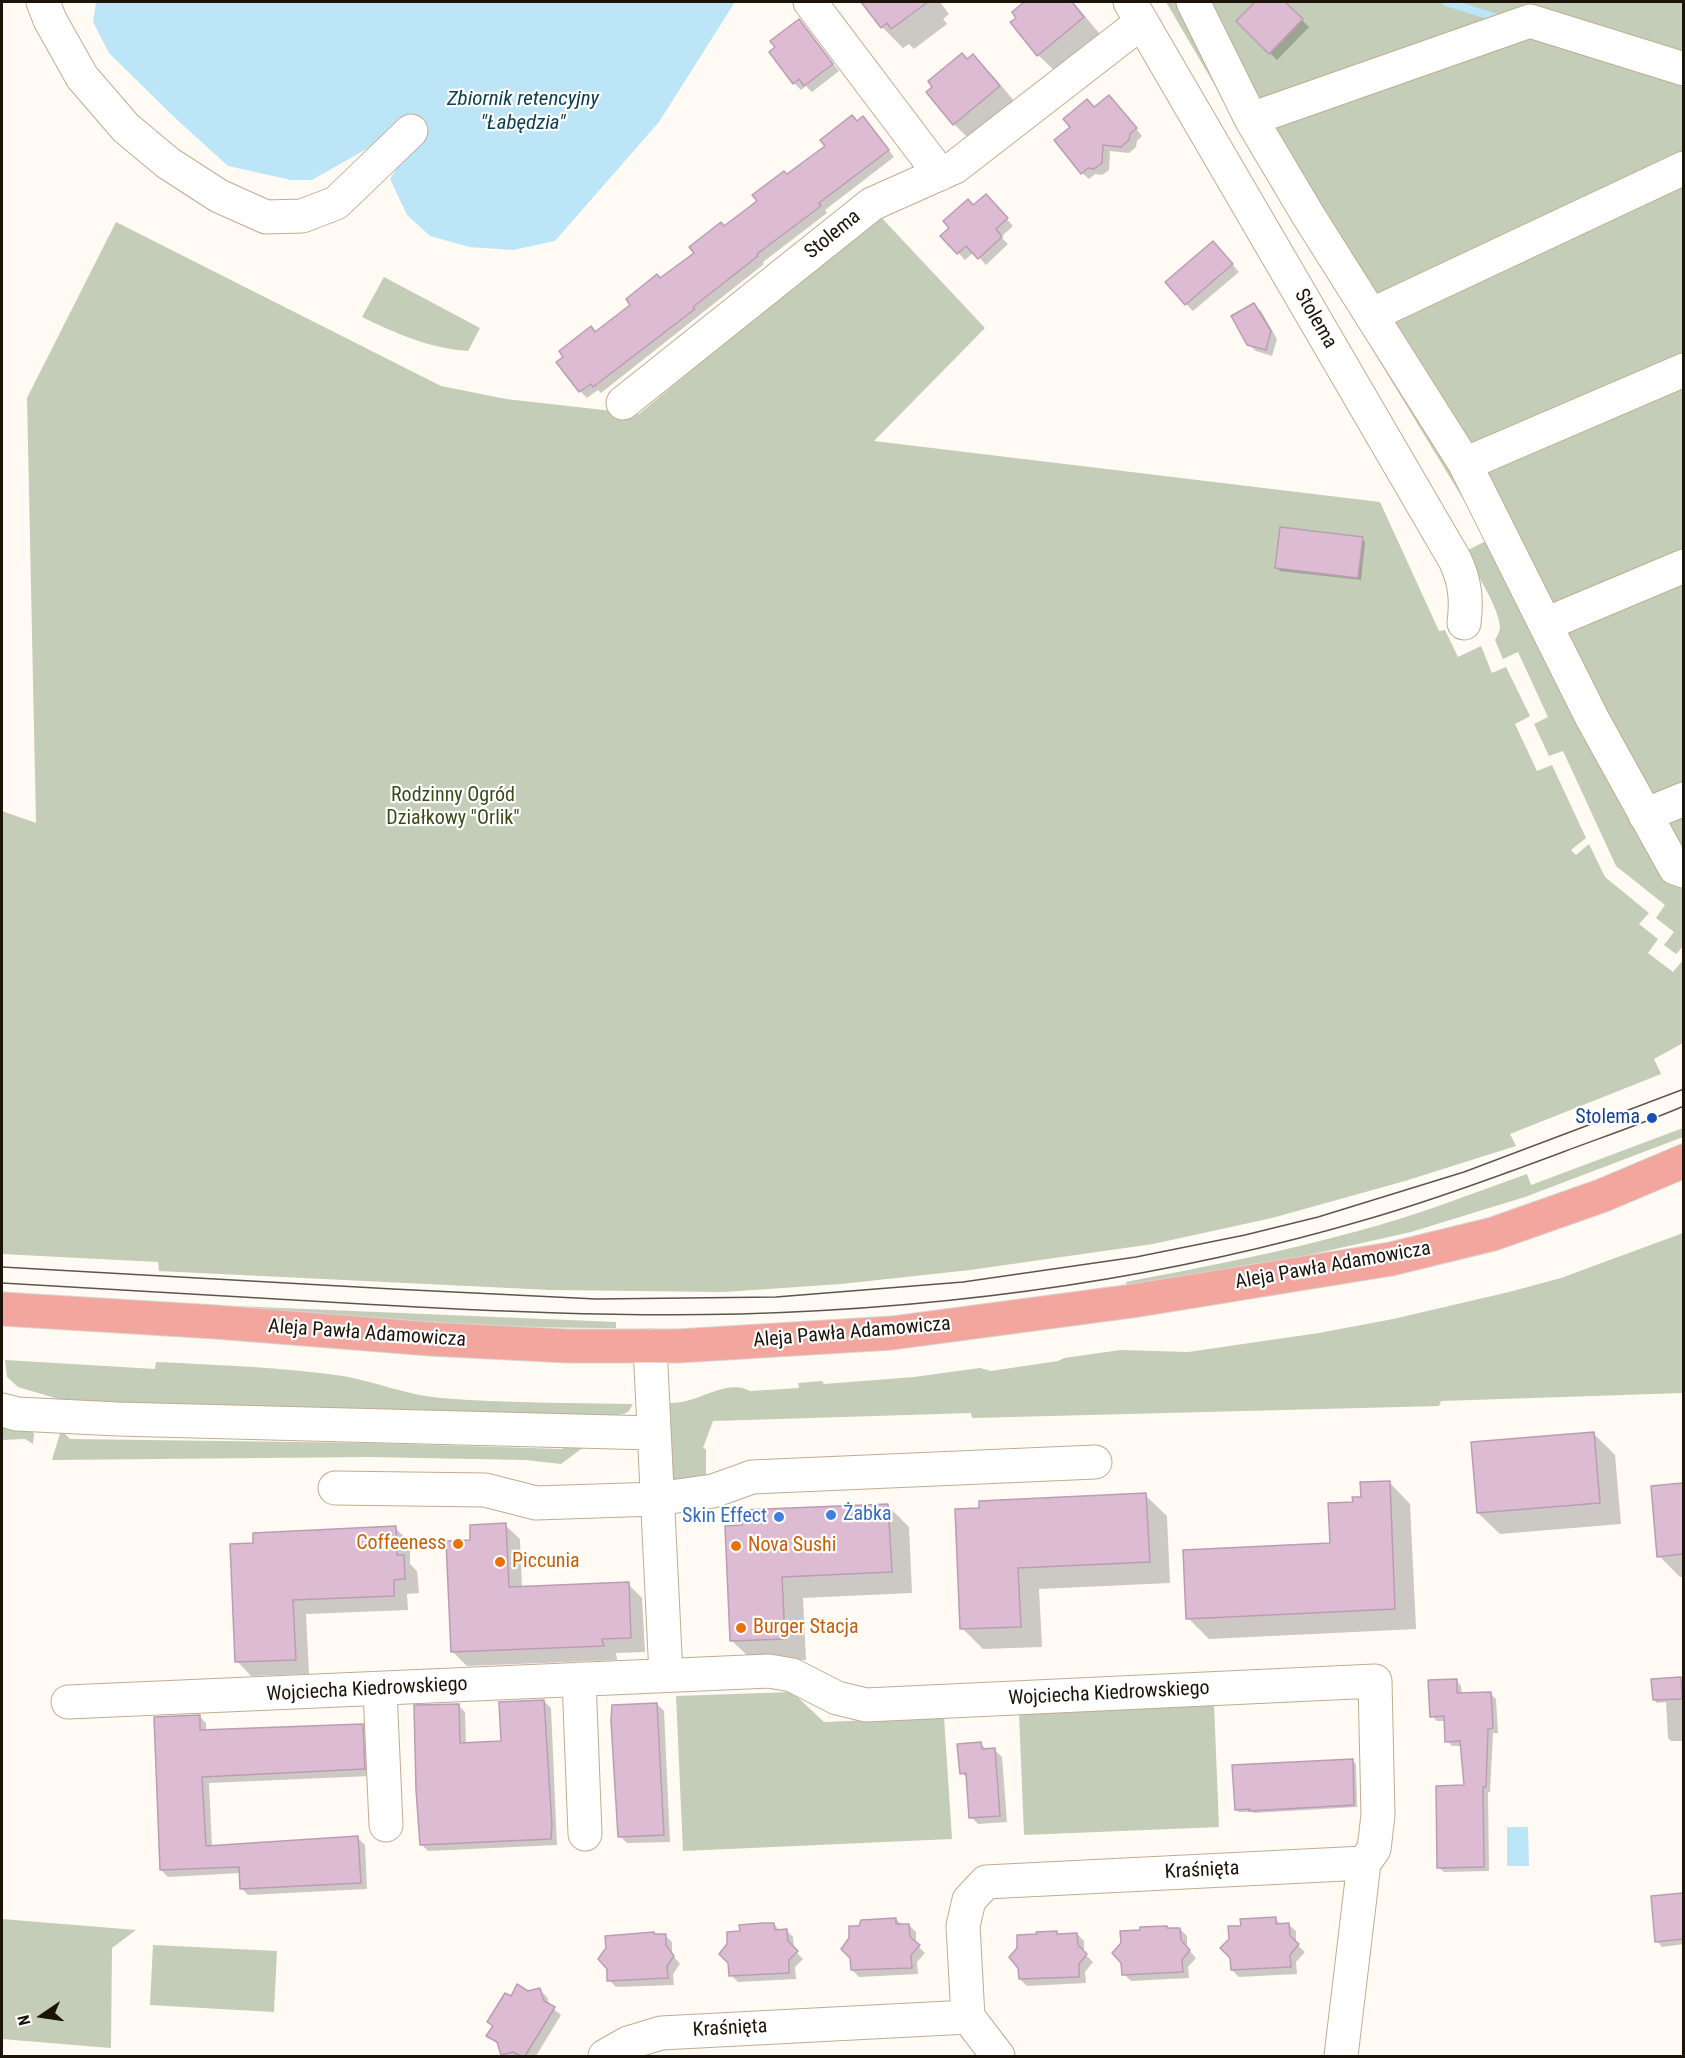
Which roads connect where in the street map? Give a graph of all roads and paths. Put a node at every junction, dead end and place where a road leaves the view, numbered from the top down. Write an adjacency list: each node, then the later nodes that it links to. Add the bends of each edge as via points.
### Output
1 (43, 2): 8 (street, via 82,77 126,128 168,163 219,196 266,217 302,216 336,203)
2 (810, 2): 10 (street)
3 (1192, 2): 7 (street)
4 (1540, 11): 6 (street); 7 (street)
5 (1136, 12): 10 (street, Stolema, via 955,167); 16 (street, Stolema, via 1455,560 1466,592)
6 (1683, 69)
7 (1251, 119): 11 (street)
8 (411, 131)
9 (1683, 168): 11 (street)
10 (940, 174): 13 (street, Stolema, via 872,204)
11 (1371, 315): 14 (street)
12 (1683, 370): 14 (street)
13 (623, 403)
14 (1465, 464): 17 (street)
15 (1683, 566): 17 (street)
16 (1464, 623)
17 (1546, 624): 19 (street)
18 (1683, 799): 19 (street)
19 (1645, 814): 20 (street, via 1676,868)
20 (1683, 871)
21 (1683, 1161): 23 (main road, Aleja Pawła Adamowicza, via 1601,1196 1493,1234 1391,1259 1132,1301 892,1333)
22 (2, 1309): 23 (main road, Aleja Pawła Adamowicza, via 490,1343)
23 (650, 1346): 25 (street)
24 (2, 1410): 25 (street, via 118,1419)
25 (653, 1433): 28 (street)
26 (1095, 1462): 28 (street, via 752,1477 713,1491)
27 (335, 1488): 28 (street, via 485,1490 536,1503)
28 (656, 1499): 29 (street)
29 (666, 1675): 30 (street, Wojciecha Kiedrowskiego); 35 (street, Wojciecha Kiedrowskiego, via 781,1672 837,1698 866,1705 1375,1682 1378,1815 1374,1849)
30 (579, 1679): 31 (street, Wojciecha Kiedrowskiego); 34 (street)
31 (380, 1690): 32 (street, Wojciecha Kiedrowskiego); 33 (street)
32 (68, 1702)
33 (386, 1825)
34 (585, 1834)
35 (1364, 1863): 36 (street, Kraśnięta, via 986,1882 969,1900 963,1926); 39 (street)
36 (968, 2017): 37 (street, Kraśnięta, via 661,2033 628,2043); 38 (street)
37 (605, 2056)
38 (998, 2056)
39 (1341, 2056)

